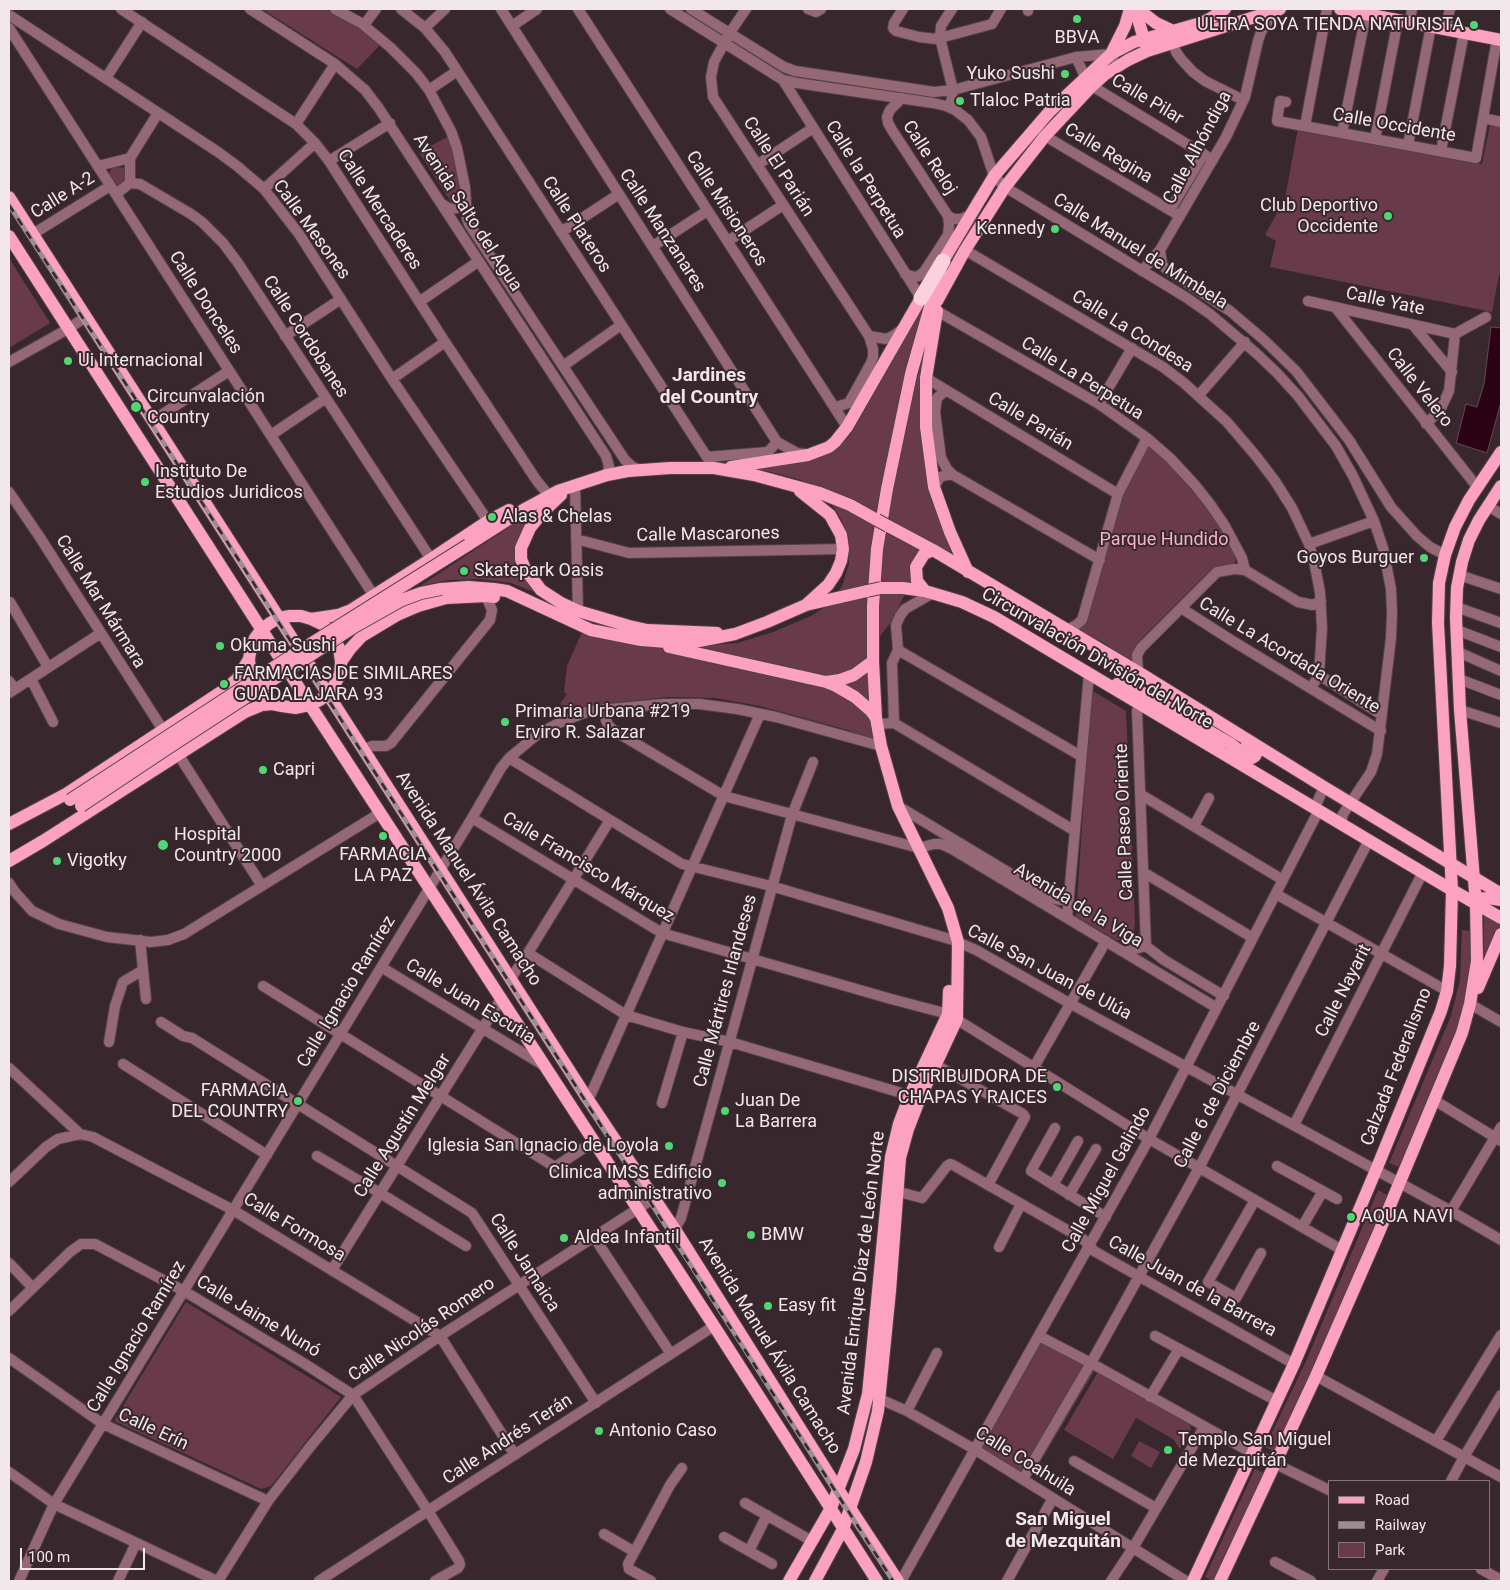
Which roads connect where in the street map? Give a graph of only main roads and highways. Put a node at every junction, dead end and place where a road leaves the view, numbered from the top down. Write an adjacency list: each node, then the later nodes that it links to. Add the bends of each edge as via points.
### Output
1 (1130, 9): 11 (main road)
2 (1137, 9): 8 (main road); 10 (main road)
3 (1225, 9): 8 (main road)
4 (1237, 9): 7 (main road)
5 (1280, 9): 7 (main road)
6 (1341, 9): 9 (main road)
7 (1247, 19): 8 (main road)
8 (1172, 36): 10 (main road)
9 (1499, 39)
10 (1146, 45): 11 (main road, via 1129,44); 12 (main road, via 1118,66)
11 (1111, 54): 12 (main road)
12 (1088, 82): 15 (main road, via 1050,111 994,176); 17 (main road, via 1005,186 965,250)
13 (9, 197): 30 (main road, Avenida Manuel Ávila Camacho)
14 (9, 236): 32 (main road, Avenida Manuel Ávila Camacho)
15 (943, 260): 16 (highway); 17 (main road)
16 (921, 298): 19 (main road, via 841,436 829,447 808,455)
17 (933, 314): 25 (main road, via 926,378 926,427 934,487); 37 (main road, Avenida Enrique Díaz de León Norte, via 911,374 881,523 873,606)
18 (1501, 452): 53 (main road, Calzada Federalismo, via 1458,520 1439,583)
19 (710, 463): 20 (main road, Circunvalación División del Norte); 21 (main road, Circunvalación División del Norte, via 628,471)
20 (789, 484): 24 (main road, Circunvalación División del Norte, via 850,505); 28 (main road, via 830,515 841,535 843,549 836,573)
21 (575, 485): 23 (main road, Circunvalación División del Norte); 33 (main road, via 553,502 522,542 520,553 535,584 554,599 578,611 629,626 647,630)
22 (1501, 486): 54 (main road, via 1469,540 1456,588 1460,710)
23 (552, 491): 29 (main road, via 488,521 374,596); 48 (main road, Circunvalación División del Norte, bridge, via 280,664)
24 (933, 550): 25 (main road, Circunvalación División del Norte); 26 (main road, via 924,554 916,567 917,581)
25 (968, 572): 47 (main road, Circunvalación División del Norte)
26 (929, 592): 28 (main road, Circunvalación División del Norte, bridge, via 881,588); 39 (main road, Circunvalación División del Norte, via 962,602 994,617)
27 (533, 604): 34 (main road, via 486,596 446,598 418,606 382,623); 35 (main road, Circunvalación División del Norte, via 591,630); 48 (main road, Circunvalación División del Norte, bridge, via 507,591 468,587 441,589 402,600)
28 (806, 605): 33 (main road, Circunvalación División del Norte)
29 (340, 614): 31 (main road); 34 (main road, via 341,633 347,640)
30 (279, 618): 31 (main road, via 301,616); 32 (main road); 41 (main road, Avenida Manuel Ávila Camacho)
31 (311, 619): 38 (main road, via 333,636)
32 (261, 630): 36 (main road, via 250,648); 43 (main road, Avenida Manuel Ávila Camacho)
33 (734, 634): 35 (main road, Circunvalación División del Norte, via 686,642)
34 (356, 642): 38 (main road)
35 (652, 642): 40 (main road)
36 (249, 659): 42 (main road, via 237,679); 44 (main road, via 254,683 261,693)
37 (873, 660): 40 (main road, via 854,675); 45 (main road, Avenida Enrique Díaz de León Norte)
38 (341, 662): 41 (main road, via 340,674)
39 (1088, 674): 47 (main road, via 1141,692 1231,744 1248,758 1256,756 1256,748); 51 (main road, Circunvalación División del Norte)
40 (826, 682): 45 (main road, via 855,697)
41 (328, 694): 43 (main road); 64 (main road, Avenida Manuel Ávila Camacho)
42 (212, 698): 46 (main road, via 223,696 233,702 235,713); 49 (main road, via 66,794)
43 (310, 705): 44 (main road); 65 (main road, Avenida Manuel Ávila Camacho)
44 (282, 706): 46 (main road, via 262,704)
45 (876, 721): 63 (main road, Avenida Enrique Díaz de León Norte, via 898,806 948,908 956,939 952,1017 915,1096 900,1158 890,1291)
46 (229, 722): 52 (main road)
47 (1242, 736): 53 (main road, Circunvalación División del Norte)
48 (76, 803): 50 (main road, via 27,819); 52 (main road, via 60,821)
49 (9, 824)
50 (9, 830)
51 (1368, 840): 55 (main road, Circunvalación División del Norte, via 1423,872); 55 (main road, via 1395,848 1443,875)
52 (13, 858)
53 (1451, 865): 54 (main road, Circunvalación División del Norte); 55 (main road, Calzada Federalismo)
54 (1474, 878): 55 (main road); 56 (main road, Circunvalación División del Norte); 58 (main road)
55 (1452, 884): 58 (main road, Circunvalación División del Norte); 59 (main road, Calzada Federalismo)
56 (1501, 894)
57 (1501, 900): 58 (main road)
58 (1473, 901): 59 (main road); 60 (main road, Circunvalación División del Norte); 62 (main road, via 1477,961)
59 (1452, 914): 72 (main road, Calzada Federalismo, via 1450,966 1441,1011 1294,1364)
60 (1501, 918)
61 (1501, 934): 62 (main road)
62 (1470, 1004): 73 (main road, via 1462,1033 1316,1376)
63 (874, 1396): 64 (main road, Avenida Enrique Díaz de León Norte); 66 (main road, Avenida Enrique Díaz de León Norte, via 878,1411 866,1462)
64 (839, 1489): 65 (main road, Avenida Enrique Díaz de León Norte); 66 (main road, Avenida Manuel Ávila Camacho)
65 (831, 1508): 67 (main road, Avenida Manuel Ávila Camacho); 68 (main road, Avenida Enrique Díaz de León Norte)
66 (850, 1508): 67 (main road, Avenida Enrique Díaz de León Norte); 71 (main road, Avenida Manuel Ávila Camacho)
67 (843, 1529): 69 (main road, Avenida Enrique Díaz de León Norte); 70 (main road, Avenida Manuel Ávila Camacho)
68 (789, 1581)
69 (815, 1581)
70 (877, 1581)
71 (899, 1581)
72 (1193, 1581)
73 (1220, 1581)

